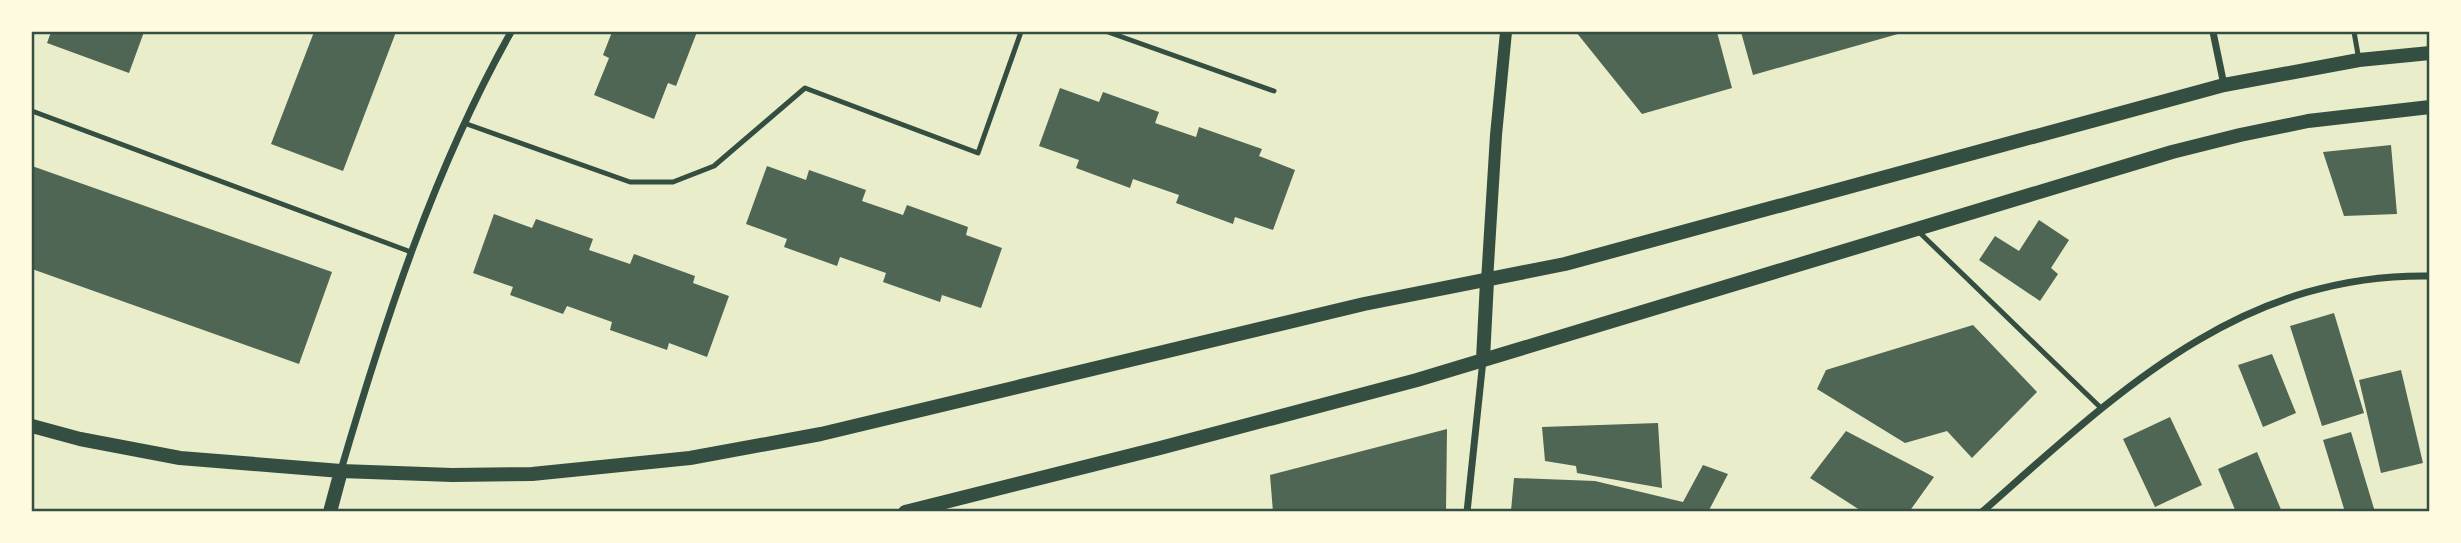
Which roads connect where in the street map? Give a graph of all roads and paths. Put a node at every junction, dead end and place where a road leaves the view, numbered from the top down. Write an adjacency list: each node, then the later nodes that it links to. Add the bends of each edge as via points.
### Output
1 (511, 32): 13 (street)
2 (1021, 32): 13 (lane, via 978,153 805,88 714,166 673,182 631,182)
3 (1108, 32): 10 (lane)
4 (1506, 32): 17 (street)
5 (2213, 32): 9 (street)
6 (2354, 32): 8 (lane)
7 (2430, 53): 8 (main road)
8 (2360, 60): 9 (main road)
9 (2224, 85): 17 (main road, via 1706,227)
10 (1274, 91)
11 (2430, 107): 14 (main road, via 2308,121 2240,135)
12 (32, 111): 15 (lane)
13 (464, 123): 15 (street)
14 (1916, 229): 18 (main road); 19 (lane)
15 (411, 252): 21 (street)
16 (2430, 276): 19 (street, via 2331,285 2262,306 2192,342)
17 (1486, 281): 18 (main road); 21 (main road, via 1374,301 821,434 691,458 532,474)
18 (1483, 359): 23 (main road, via 1386,389); 24 (street)
19 (2101, 408): 25 (street)
20 (32, 426): 21 (main road, via 180,458)
21 (341, 471): 22 (main road)
22 (330, 512)
23 (905, 512)
24 (1467, 512)
25 (1982, 512)

